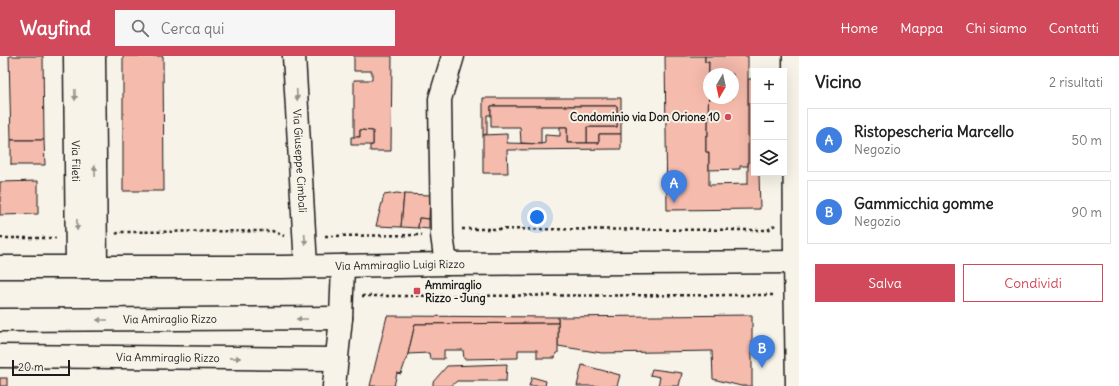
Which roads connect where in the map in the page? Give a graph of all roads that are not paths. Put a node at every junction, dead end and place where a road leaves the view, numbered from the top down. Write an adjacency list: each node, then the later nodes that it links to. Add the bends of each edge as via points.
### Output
1 (75, 56): 6 (street, Via Fileti, one-way to 6)
2 (94, 56): 6 (street, Via Fileti, one-way to 2)
3 (294, 56): 10 (street, Via Giuseppe Cimbali, one-way to 10)
4 (452, 56): 8 (street, via 440,99 442,235)
5 (794, 56): 7 (street)
6 (87, 238): 9 (street, Via Fileti)
7 (797, 262): 8 (street, Via Ammiraglio Luigi Rizzo); 18 (street)
8 (446, 264): 11 (street, Via Ammiraglio Luigi Rizzo)
9 (87, 266): 10 (street, Via Ammiraglio Luigi Rizzo); 12 (street, Via Ammiraglio Luigi Rizzo)
10 (306, 266): 11 (street, Via Ammiraglio Luigi Rizzo)
11 (343, 266): 13 (street)
12 (0, 267)
13 (341, 318): 14 (street, Via Amiraglio Rizzo, one-way to 14); 16 (street)
14 (0, 320)
15 (0, 356): 16 (street, Via Ammiraglio Rizzo, one-way to 16)
16 (337, 359): 17 (street)
17 (334, 386)
18 (797, 386)

